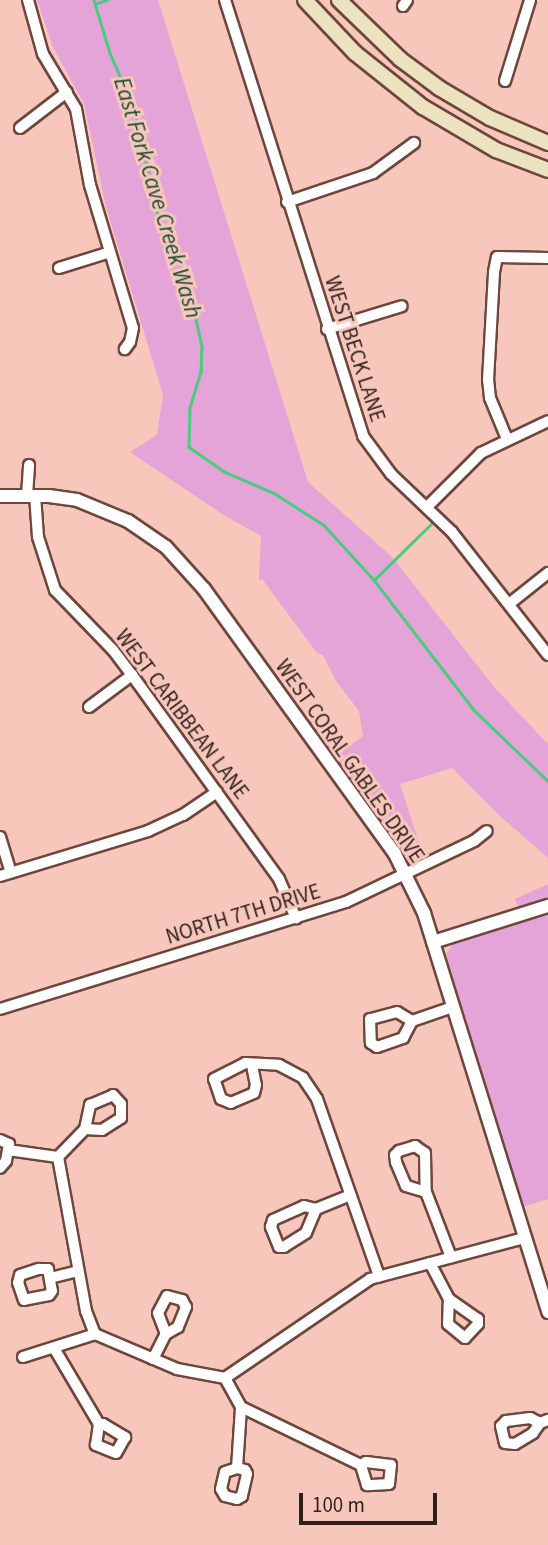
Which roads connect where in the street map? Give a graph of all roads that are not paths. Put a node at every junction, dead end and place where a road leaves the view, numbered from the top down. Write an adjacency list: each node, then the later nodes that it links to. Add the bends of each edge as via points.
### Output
1 (28, 0): 7 (street, via 43,54)
2 (225, 0): 12 (street, WEST BECK LANE)
3 (305, 0): 11 (main road, via 355,53 423,107 496,150)
4 (339, 0): 10 (main road, via 382,43 439,88 490,118)
5 (530, 0): 6 (street)
6 (505, 81)
7 (67, 92): 8 (street); 13 (street, via 76,109 88,178)
8 (20, 128)
9 (414, 143): 12 (street, via 373,173)
10 (548, 143)
11 (548, 170)
12 (287, 201): 17 (street, WEST BECK LANE)
13 (110, 253): 15 (street); 18 (street, via 133,328)
14 (548, 258): 20 (street, via 497,257 488,380 490,398)
15 (59, 268)
16 (402, 306): 17 (street)
17 (327, 329): 24 (street, WEST BECK LANE, via 363,436 391,474)
18 (125, 349)
19 (548, 421): 20 (street)
20 (507, 439): 24 (street, via 470,463)
21 (29, 465): 22 (street, WEST CARIBBEAN LANE)
22 (31, 495): 23 (street, WEST CORAL GABLES DRIVE); 28 (street, WEST CARIBBEAN LANE, via 38,537 55,590); 34 (street, WEST CORAL GABLES DRIVE, via 77,500 115,514 181,561)
23 (0, 496)
24 (428, 506): 26 (street, WEST BECK LANE)
25 (548, 573): 26 (street)
26 (509, 604): 27 (street, WEST BECK LANE)
27 (548, 655)
28 (132, 675): 29 (street); 30 (street, WEST CARIBBEAN LANE)
29 (89, 706)
30 (217, 792): 33 (street, via 148,831); 37 (street, WEST CARIBBEAN LANE, via 286,888)
31 (487, 831): 34 (street, NORTH 7TH DRIVE)
32 (0, 837): 33 (street)
33 (11, 872): 35 (street)
34 (407, 874): 37 (street, NORTH 7TH DRIVE, via 361,897); 38 (street, WEST CORAL GABLES DRIVE)
35 (0, 876)
36 (548, 906): 38 (street)
37 (296, 918): 40 (street, NORTH 7TH DRIVE)
38 (433, 942): 39 (street, WEST CORAL GABLES DRIVE)
39 (453, 1007): 41 (street); 51 (street, WEST CORAL GABLES DRIVE)
40 (0, 1009)
41 (412, 1021): 41 (street, via 397,1012 369,1019 371,1043 377,1046 402,1038)
42 (252, 1065): 42 (street, via 254,1093 225,1103 214,1079 245,1063); 49 (street, via 264,1062 289,1068 308,1084)
43 (85, 1129): 46 (street)
44 (0, 1140): 45 (street, via 9,1144)
45 (8, 1150): 46 (street); 47 (street)
46 (58, 1157): 54 (street)
47 (0, 1168)
48 (426, 1192): 48 (street, via 425,1153 415,1146 399,1151 396,1162 406,1186); 52 (street)
49 (350, 1195): 50 (street); 55 (street)
50 (316, 1209): 50 (street, via 303,1237 284,1247 276,1245 271,1227 276,1218 304,1206)
51 (524, 1238): 52 (street); 58 (street, WEST CORAL GABLES DRIVE)
52 (451, 1257): 53 (street)
53 (430, 1263): 55 (street); 57 (street)
54 (78, 1271): 56 (street); 59 (street)
55 (379, 1276): 64 (street, via 352,1288)
56 (50, 1278)
57 (449, 1298)
58 (548, 1312)
59 (95, 1334): 61 (street); 63 (street)
60 (166, 1334): 63 (street)
61 (54, 1348): 62 (street); 66 (street)
62 (23, 1357)
63 (153, 1359): 64 (street)
64 (225, 1378): 65 (street)
65 (241, 1407): 67 (street); 68 (street)
66 (99, 1424)
67 (362, 1465)
68 (237, 1468)

